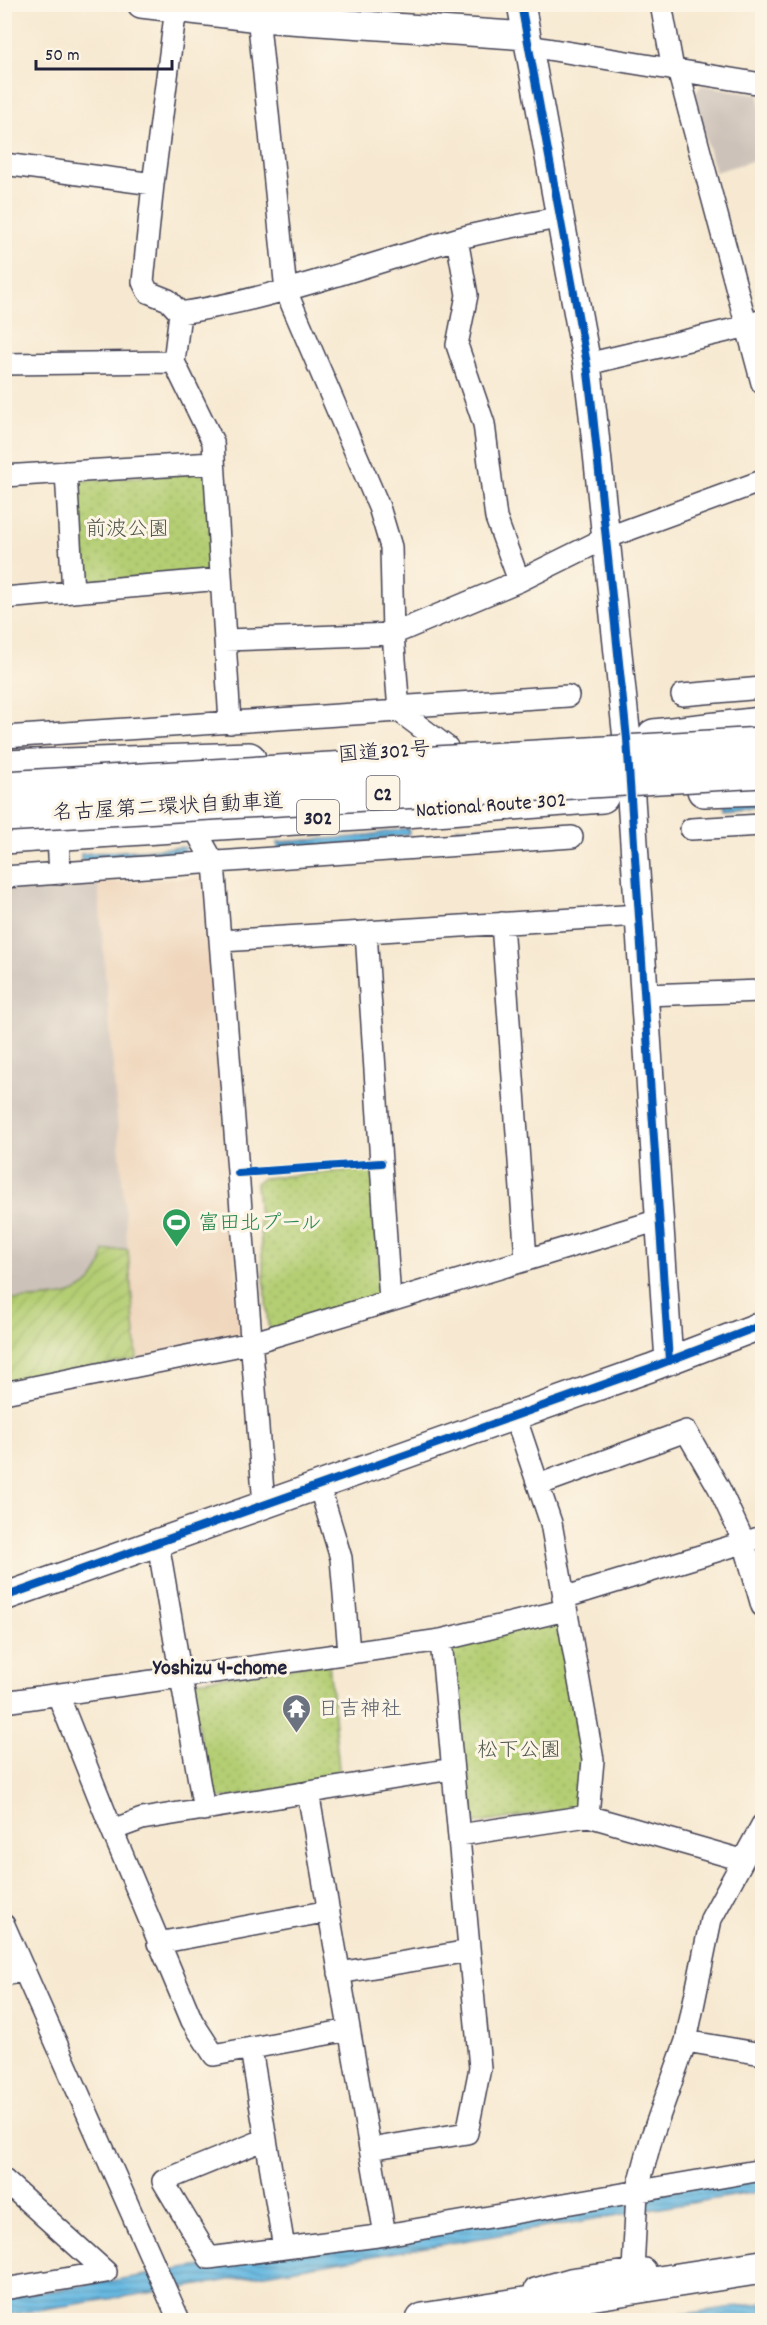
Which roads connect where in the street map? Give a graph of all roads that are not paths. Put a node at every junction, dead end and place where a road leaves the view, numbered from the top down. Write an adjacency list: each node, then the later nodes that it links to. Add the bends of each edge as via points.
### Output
1 (141, 4): 4 (street)
2 (521, 4): 6 (street)
3 (661, 4): 7 (street)
4 (176, 8): 5 (street); 10 (street)
5 (258, 11): 6 (street); 13 (street)
6 (528, 41): 7 (street); 11 (street)
7 (675, 70): 8 (street); 15 (street)
8 (762, 84)
9 (4, 164): 10 (street)
10 (153, 184): 14 (street, via 143,282 148,292 168,300)
11 (561, 217): 12 (street); 18 (street)
12 (457, 239): 13 (street); 26 (street, via 467,295 457,345 484,424 496,518)
13 (286, 291): 14 (street); 29 (street, via 379,507 391,547)
14 (180, 313): 16 (street)
15 (755, 323): 18 (street); 19 (street)
16 (174, 362): 17 (street); 20 (street, via 213,442)
17 (4, 364)
18 (587, 364): 24 (street)
19 (762, 383)
20 (213, 463): 21 (street); 25 (street)
21 (66, 472): 22 (street); 27 (street)
22 (4, 476)
23 (762, 482): 24 (street)
24 (606, 538): 26 (street); 38 (street)
25 (221, 579): 27 (street); 30 (street)
26 (519, 581): 29 (street)
27 (73, 592): 28 (street)
28 (4, 598)
29 (393, 634): 30 (street); 34 (street)
30 (225, 640): 36 (street)
31 (762, 688): 32 (street)
32 (681, 695)
33 (568, 696): 34 (street, via 410,706)
34 (399, 711): 36 (street); 40 (street)
35 (762, 722): 38 (main road, 国道302号); 41 (main road, bridge)
36 (230, 723): 37 (street)
37 (4, 737)
38 (627, 739): 40 (main road, 国道302号); 45 (street)
39 (762, 744): 41 (main road, 名古屋第二環状自動車道 / C2, bridge)
40 (447, 747): 42 (main road, 国道302号, via 277,758)
41 (584, 754): 47 (main road, 名古屋第二環状自動車道 / C2, bridge)
42 (52, 764): 43 (main road, 国道302号); 53 (street)
43 (4, 767)
44 (762, 771): 45 (main road, 名古屋第二環状自動車道 / C2, bridge)
45 (618, 787): 46 (main road, bridge); 48 (main road, National Route 302 / 302); 49 (main road, 名古屋第二環状自動車道 / C2, bridge); 60 (street)
46 (762, 787)
47 (4, 788)
48 (449, 808): 50 (main road, National Route 302 / 302); 56 (street)
49 (4, 815)
50 (192, 824): 53 (main road, National Route 302 / 302); 57 (street)
51 (762, 825): 52 (street)
52 (691, 829)
53 (58, 833): 54 (main road, National Route 302 / 302); 58 (street)
54 (4, 837)
55 (572, 837): 56 (street)
56 (421, 848): 57 (street)
57 (214, 863): 58 (street); 63 (street)
58 (60, 874): 59 (street)
59 (4, 877)
60 (639, 915): 61 (street); 65 (street)
61 (502, 923): 62 (street); 67 (street)
62 (366, 932): 63 (street); 68 (street)
63 (221, 941): 70 (street)
64 (762, 991): 65 (street)
65 (644, 995): 66 (street)
66 (659, 1220): 67 (street); 71 (street)
67 (526, 1259): 68 (street)
68 (390, 1301): 70 (street)
69 (762, 1325): 71 (street)
70 (251, 1343): 72 (street); 76 (street)
71 (669, 1361): 73 (street)
72 (4, 1393)
73 (515, 1416): 74 (street); 75 (street)
74 (319, 1485): 76 (street); 83 (street, via 341,1558)
75 (538, 1485): 77 (street, via 686,1431); 80 (street, via 551,1523)
76 (264, 1505): 78 (street)
77 (753, 1539): 80 (street); 81 (street)
78 (158, 1543): 79 (street); 84 (street)
79 (4, 1597)
80 (564, 1604): 82 (street); 90 (street, via 593,1760)
81 (762, 1606)
82 (441, 1640): 83 (street); 87 (street)
83 (349, 1652): 84 (street)
84 (182, 1676): 85 (street); 89 (street)
85 (58, 1695): 86 (street); 92 (street)
86 (4, 1702)
87 (452, 1769): 88 (street); 93 (street)
88 (308, 1792): 89 (street); 95 (street)
89 (204, 1810): 92 (street, via 142,1819)
90 (588, 1816): 93 (street); 94 (street)
91 (762, 1825): 94 (street)
92 (112, 1830): 97 (street)
93 (459, 1835): 98 (street)
94 (742, 1860): 102 (street, via 711,1919)
95 (328, 1911): 97 (street); 100 (street)
96 (4, 1925): 99 (street)
97 (159, 1943): 103 (street, via 192,2021 214,2055)
98 (469, 1951): 100 (street); 106 (street, via 480,2068 467,2133)
99 (14, 1973): 117 (street)
100 (339, 1973): 101 (street)
101 (349, 2030): 103 (street); 106 (street)
102 (686, 2041): 104 (street); 109 (street, via 652,2136)
103 (250, 2049): 105 (street)
104 (762, 2054)
105 (266, 2139): 111 (street); 111 (street, via 163,2181 209,2258)
106 (370, 2149): 110 (street)
107 (762, 2170): 109 (street)
108 (7, 2184): 115 (street, via 106,2272)
109 (637, 2192): 110 (street); 114 (street)
110 (385, 2235): 111 (street)
111 (284, 2248)
112 (762, 2256): 114 (street)
113 (762, 2266): 116 (main road)
114 (633, 2270): 116 (street, via 570,2279 471,2307)
115 (4, 2289)
116 (443, 2319)
117 (179, 2320)

